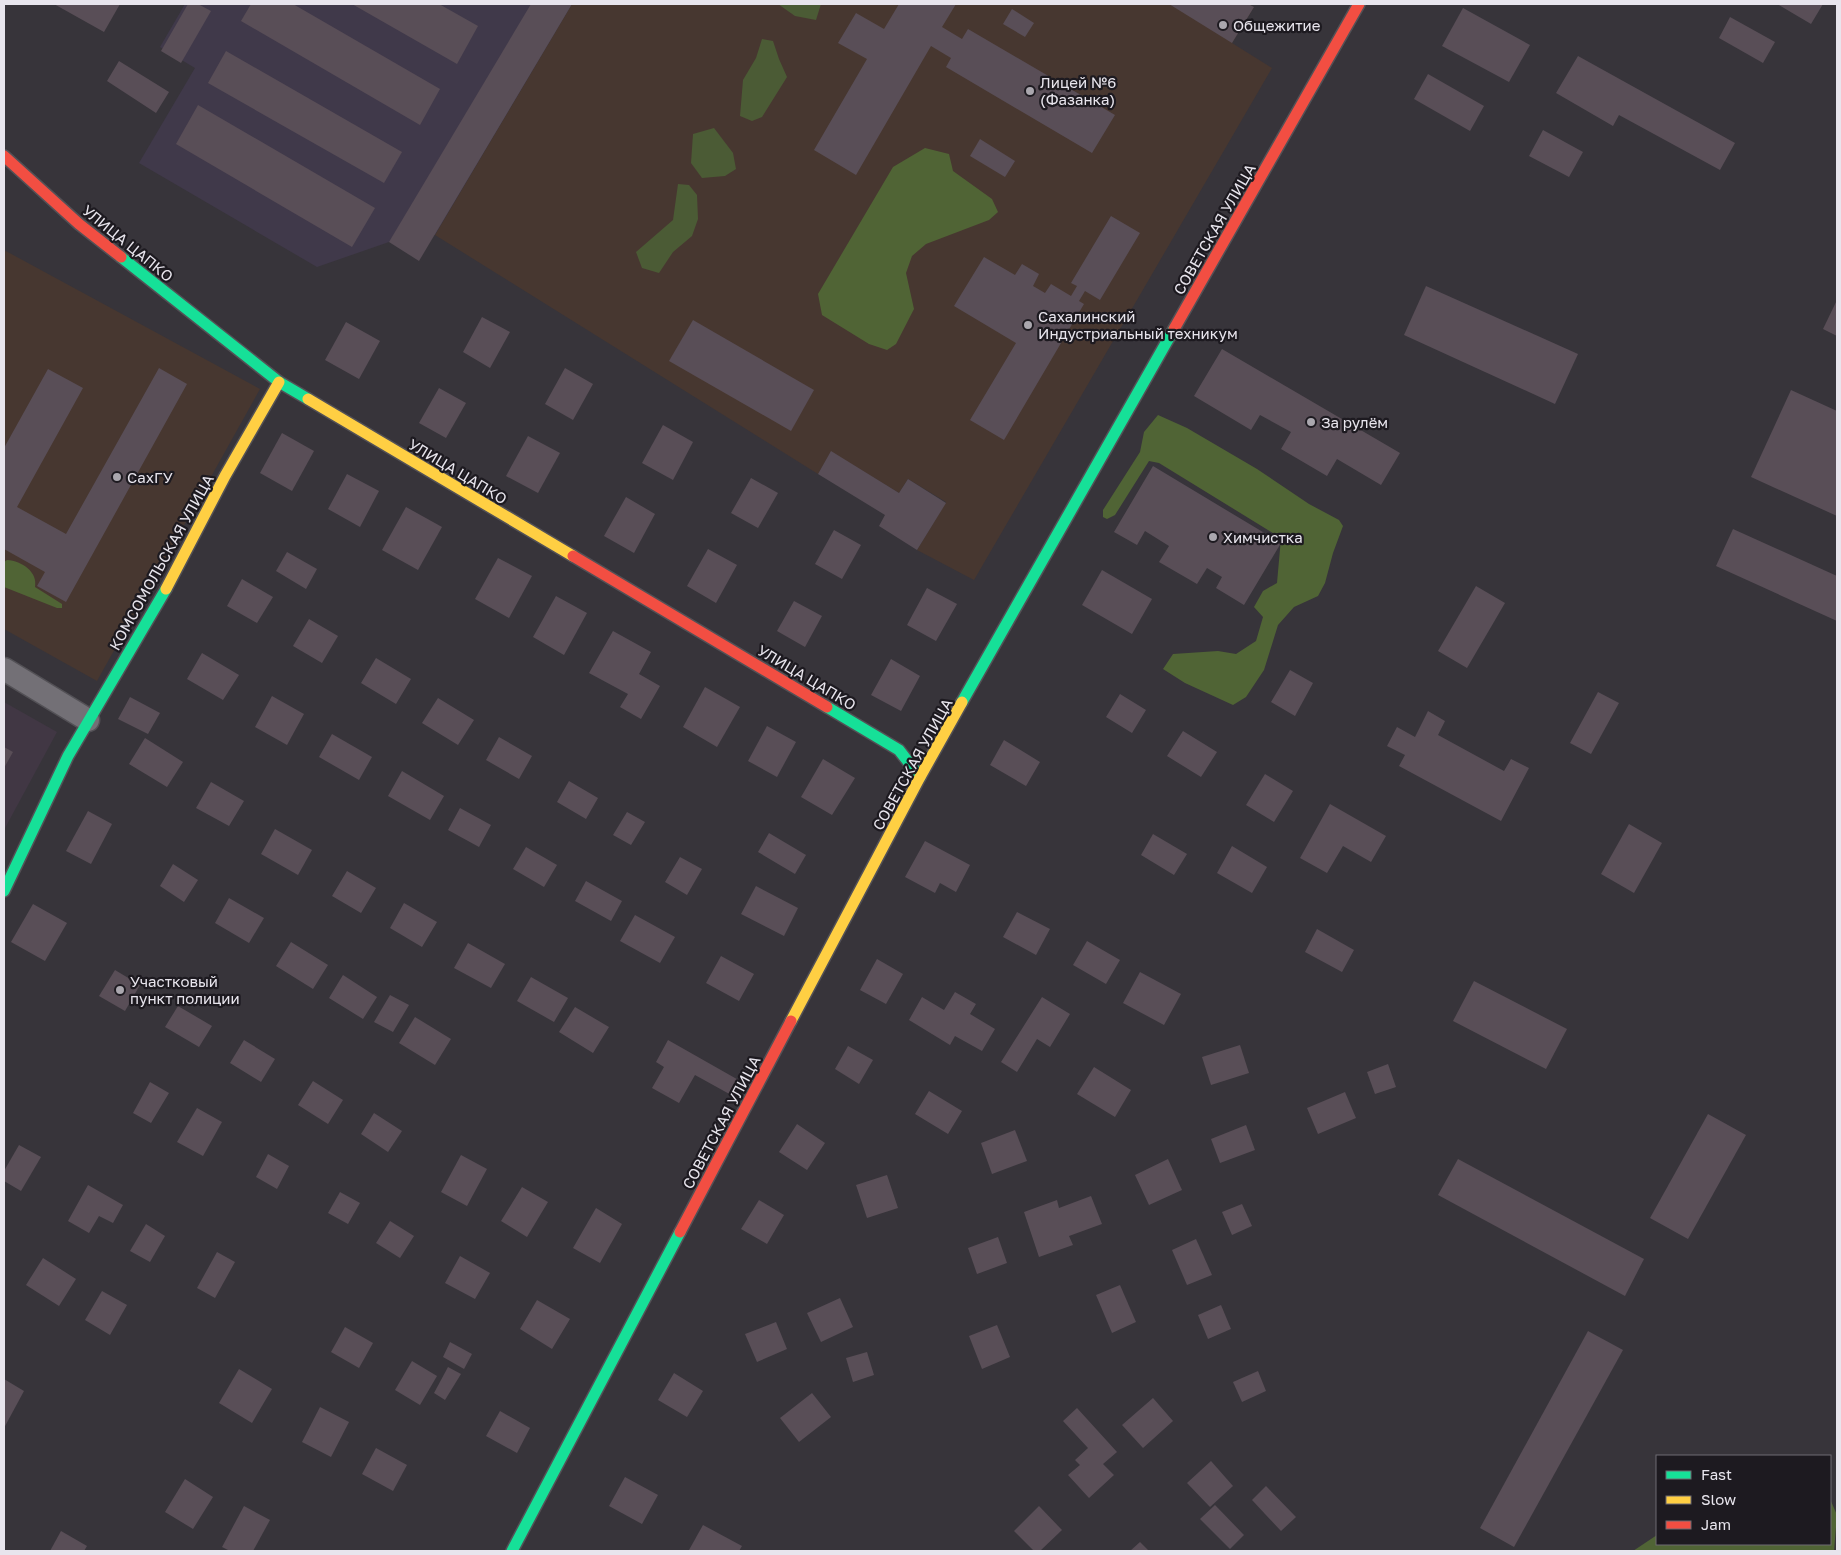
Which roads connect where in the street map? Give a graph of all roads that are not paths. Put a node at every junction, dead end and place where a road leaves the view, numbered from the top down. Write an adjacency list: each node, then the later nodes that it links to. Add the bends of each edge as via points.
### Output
1 (1359, 4): 6 (street, СОВЕТСКАЯ УЛИЦА)
2 (4, 156): 3 (street, УЛИЦА ЦАПКО, via 79,224)
3 (278, 382): 5 (street, КОМСОМОЛЬСКАЯ УЛИЦА, via 158,605); 6 (street, УЛИЦА ЦАПКО, via 893,746)
4 (4, 669): 5 (street)
5 (88, 720): 7 (street, КОМСОМОЛЬСКАЯ УЛИЦА)
6 (920, 778): 8 (street, СОВЕТСКАЯ УЛИЦА)
7 (4, 891)
8 (512, 1551)

